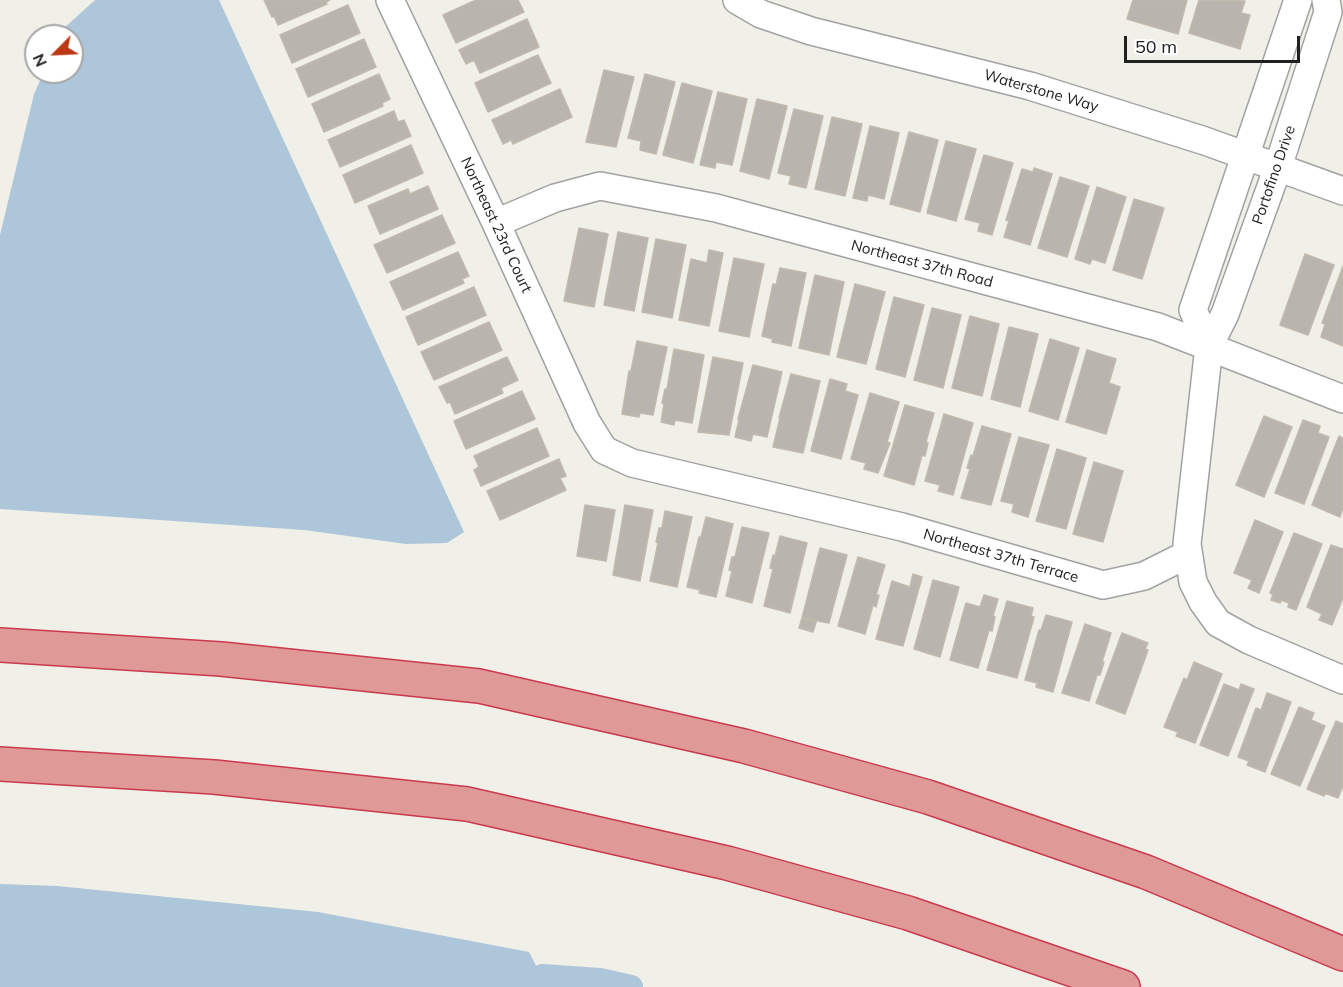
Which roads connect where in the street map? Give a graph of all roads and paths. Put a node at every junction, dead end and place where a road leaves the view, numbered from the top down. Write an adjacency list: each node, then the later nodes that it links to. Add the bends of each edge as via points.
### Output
1 (390, 0): 8 (street, Northeast 23rd Court)
2 (737, 0): 5 (street, Waterstone Way, via 761,14 811,31 1030,86)
3 (1298, 0): 5 (street, Portofino Drive)
4 (1326, 0): 6 (street, Portofino Drive, via 1328,12)
5 (1247, 156): 6 (street, Waterstone Way); 9 (street, Portofino Drive, via 1194,310)
6 (1278, 167): 7 (street, Waterstone Way); 9 (street, Portofino Drive, via 1225,314)
7 (1343, 191)
8 (496, 223): 9 (street, Northeast 37th Road, via 555,198 600,186 717,208 1158,327); 11 (street, Northeast 23rd Court, via 587,423)
9 (1209, 346): 10 (street, Northeast 37th Road); 12 (street, Portofino Drive)
10 (1343, 399)
11 (604, 450): 12 (street, Northeast 37th Terrace, via 632,463 902,527 1103,585 1144,576)
12 (1188, 554): 14 (street, via 1193,582 1218,623)
13 (0, 645): 16 (highway, via 221,659 479,686 744,746 928,796 1146,872)
14 (1343, 680)
15 (0, 764): 17 (highway, via 214,777 467,804 727,863 908,913)
16 (1343, 954)
17 (1123, 987)

